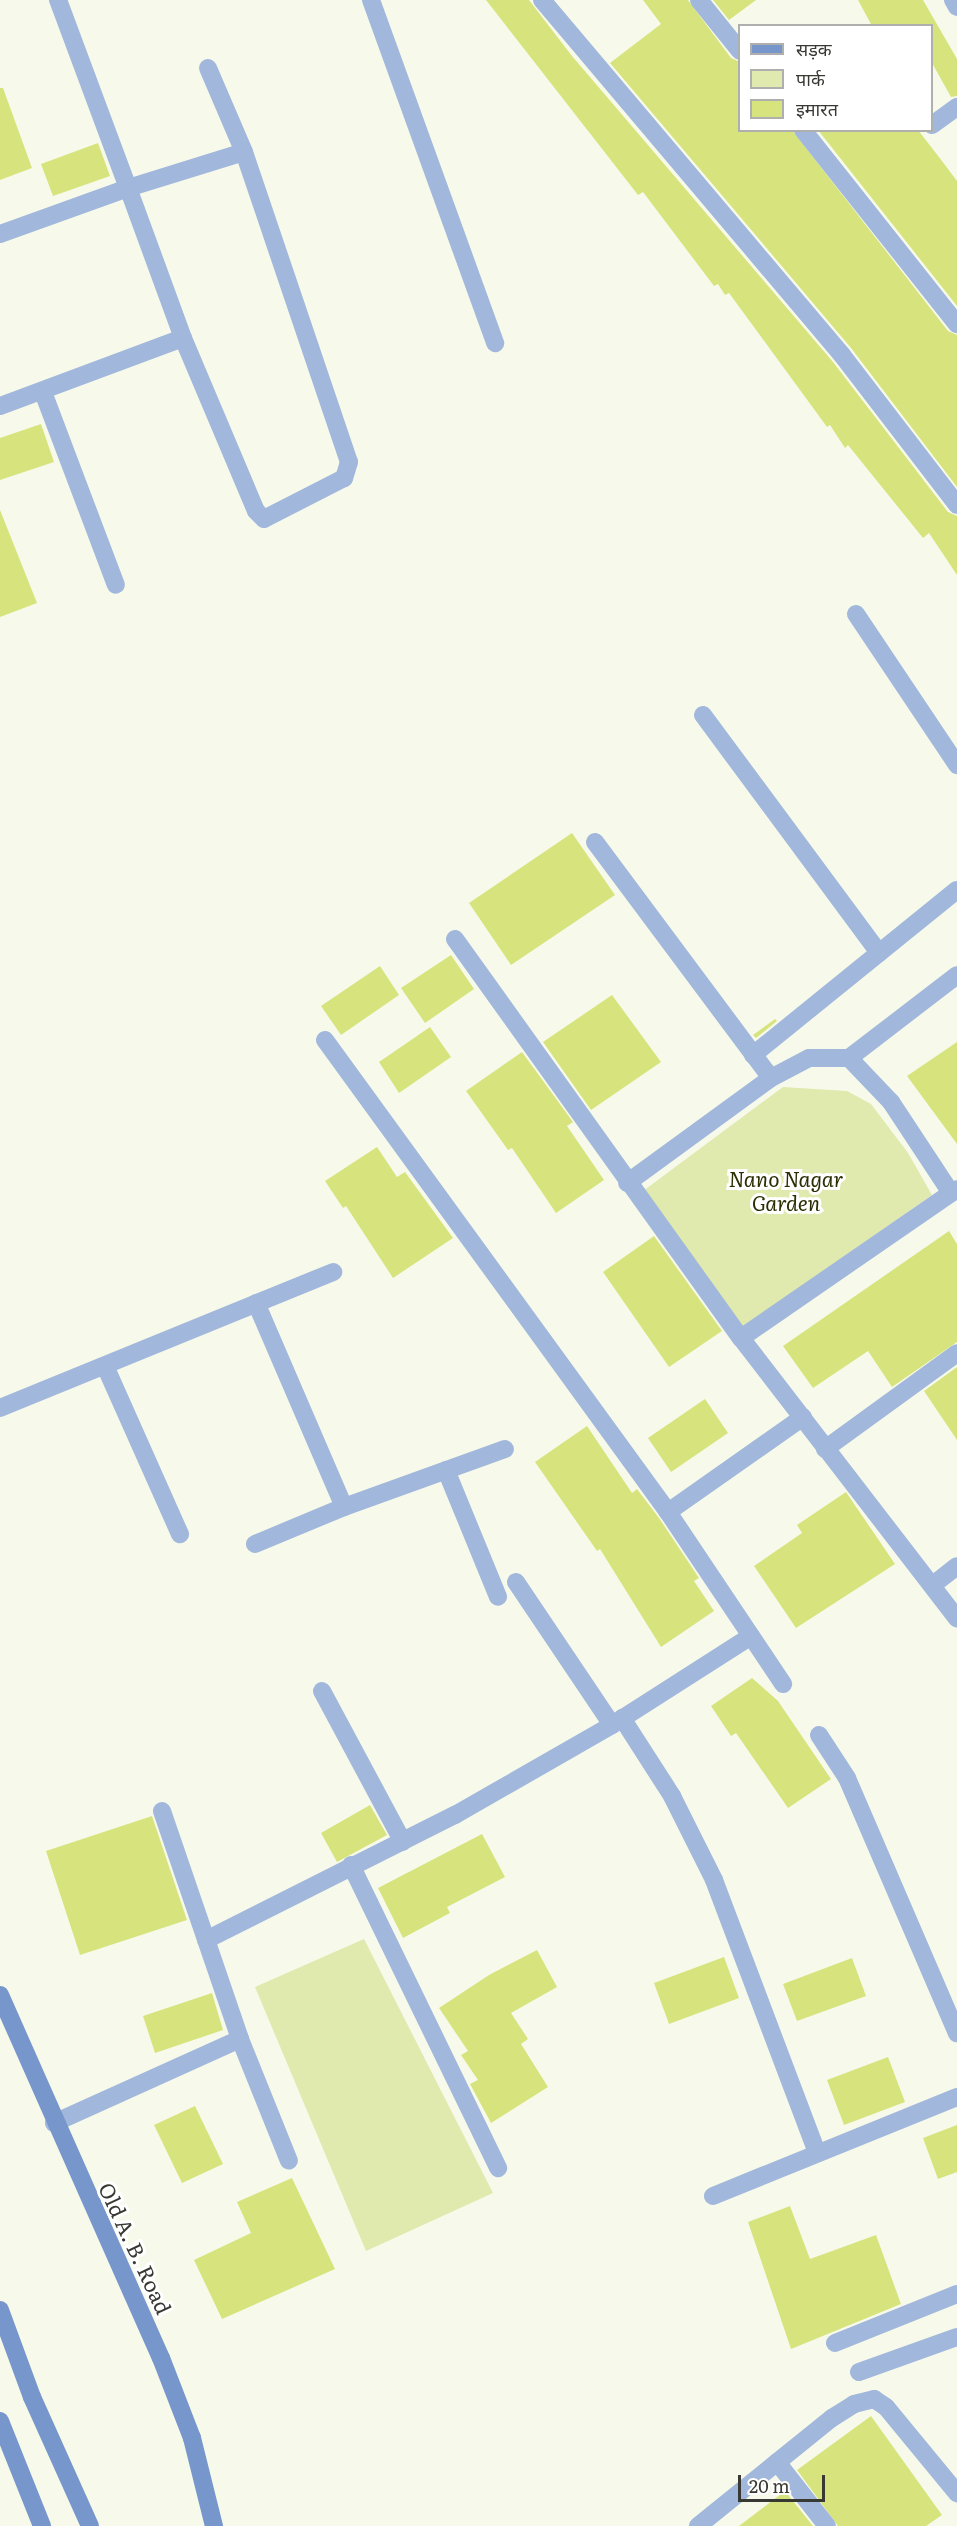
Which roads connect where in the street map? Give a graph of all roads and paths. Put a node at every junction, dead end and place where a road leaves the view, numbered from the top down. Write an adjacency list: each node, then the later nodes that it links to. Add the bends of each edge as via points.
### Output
1 (58, 0): 13 (street)
2 (371, 0): 17 (street)
3 (542, 0): 20 (street, via 842,355)
4 (699, 0): 7 (street)
5 (953, 0): 6 (street)
6 (957, 7)
7 (738, 49)
8 (208, 68): 12 (street)
9 (957, 107): 10 (street)
10 (933, 124)
11 (805, 132): 15 (street)
12 (244, 152): 13 (street); 16 (street, via 349,462 344,478 264,519 256,511)
13 (128, 188): 14 (street); 16 (street)
14 (0, 234)
15 (957, 324)
16 (183, 338): 18 (street)
17 (495, 343)
18 (43, 392): 19 (street); 21 (street)
19 (0, 406)
20 (957, 504)
21 (116, 585)
22 (856, 614): 24 (street)
23 (703, 715): 28 (street)
24 (957, 765)
25 (595, 842): 31 (street)
26 (957, 890): 28 (street)
27 (455, 939): 34 (street)
28 (879, 954): 31 (street)
29 (957, 975): 32 (street)
30 (325, 1040): 47 (street)
31 (753, 1055): 33 (street)
32 (849, 1058): 33 (street, via 809,1058); 35 (street, via 891,1102)
33 (771, 1078): 34 (street)
34 (627, 1183): 38 (street)
35 (954, 1191): 38 (street)
36 (333, 1272): 37 (street)
37 (256, 1303): 40 (street); 46 (street)
38 (741, 1338): 42 (street)
39 (957, 1353): 44 (street)
40 (106, 1368): 41 (street); 48 (street)
41 (0, 1408)
42 (803, 1417): 44 (street); 47 (street)
43 (505, 1449): 45 (street)
44 (825, 1449): 52 (street)
45 (446, 1470): 46 (street); 53 (street)
46 (344, 1507): 49 (street)
47 (668, 1512): 55 (street)
48 (180, 1534)
49 (255, 1544)
50 (957, 1566): 52 (street)
51 (516, 1582): 58 (street)
52 (934, 1584): 54 (street)
53 (498, 1597)
54 (957, 1618)
55 (750, 1636): 56 (street); 58 (street)
56 (783, 1684)
57 (322, 1691): 61 (street)
58 (617, 1721): 61 (street); 69 (street, via 672,1796 714,1880)
59 (819, 1735): 65 (street, via 851,1788)
60 (162, 1810): 63 (street)
61 (403, 1842): 62 (street)
62 (351, 1866): 63 (street); 71 (street)
63 (206, 1940): 66 (street)
64 (0, 1995): 68 (main road, Old A. B. Road)
65 (957, 2033)
66 (240, 2039): 68 (street); 70 (street)
67 (957, 2097): 69 (street)
68 (54, 2123): 83 (main road, Old A. B. Road, via 161,2358 192,2438)
69 (817, 2152): 72 (street)
70 (289, 2161)
71 (498, 2168)
72 (713, 2196)
73 (957, 2294): 76 (street)
74 (0, 2310): 82 (main road, via 32,2397)
75 (957, 2337): 77 (street)
76 (835, 2343)
77 (859, 2372)
78 (0, 2421): 81 (main road)
79 (777, 2462): 80 (street, via 847,2409 874,2399 886,2408); 84 (street); 85 (street)
80 (957, 2493)
81 (42, 2526)
82 (90, 2526)
83 (214, 2526)
84 (698, 2526)
85 (827, 2526)

